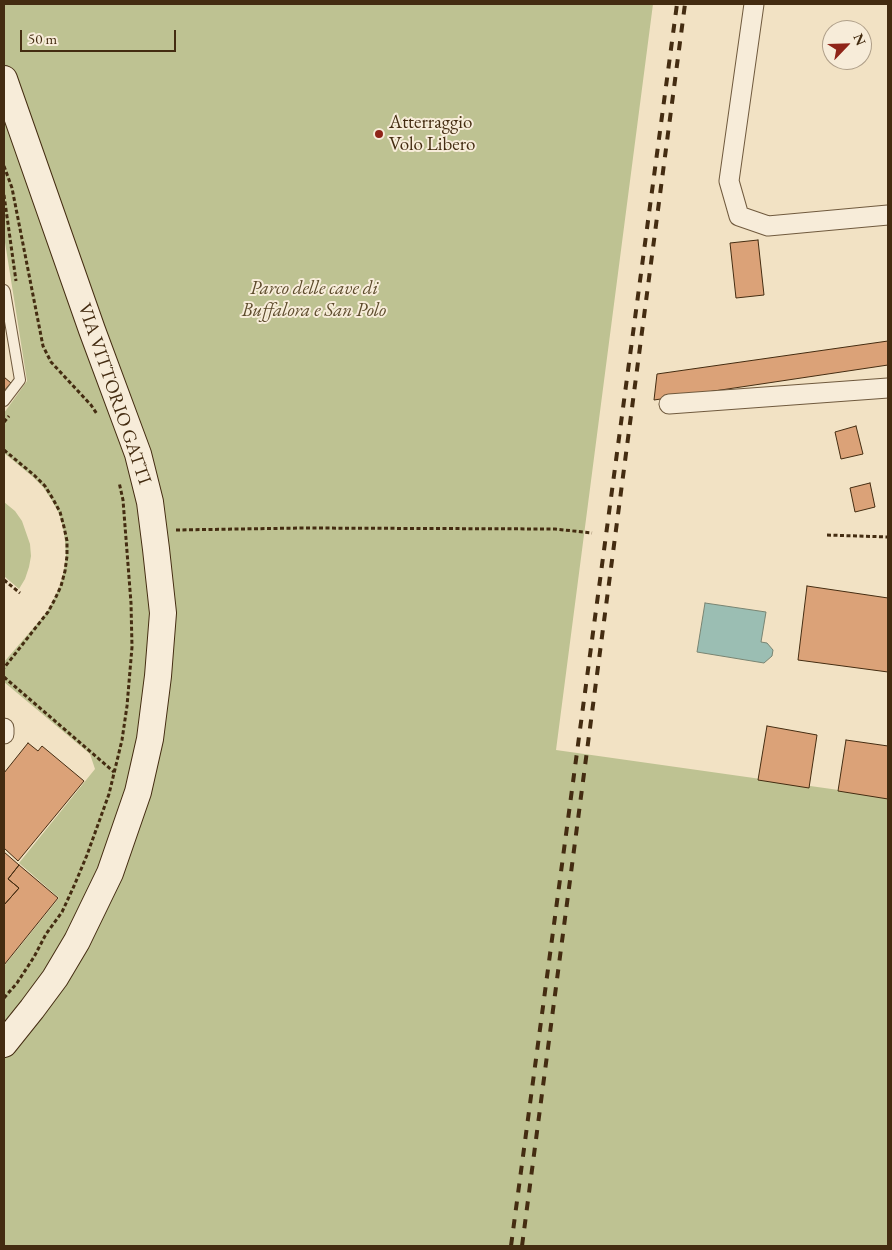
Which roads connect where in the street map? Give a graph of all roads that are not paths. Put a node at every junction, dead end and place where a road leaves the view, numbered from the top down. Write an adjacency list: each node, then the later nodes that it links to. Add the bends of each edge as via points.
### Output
1 (754, 4): 3 (street, via 729,181 739,216 768,226)
2 (4, 79): 10 (street, VIA VITTORIO GATTI, via 138,454 150,502 162,613 150,739 138,792 110,873 77,941 54,978)
3 (888, 214)
4 (4, 289): 6 (lane, via 20,380)
5 (888, 388): 7 (street)
6 (4, 401)
7 (670, 404)
8 (4, 728): 9 (street)
9 (4, 734)
10 (4, 1044)

